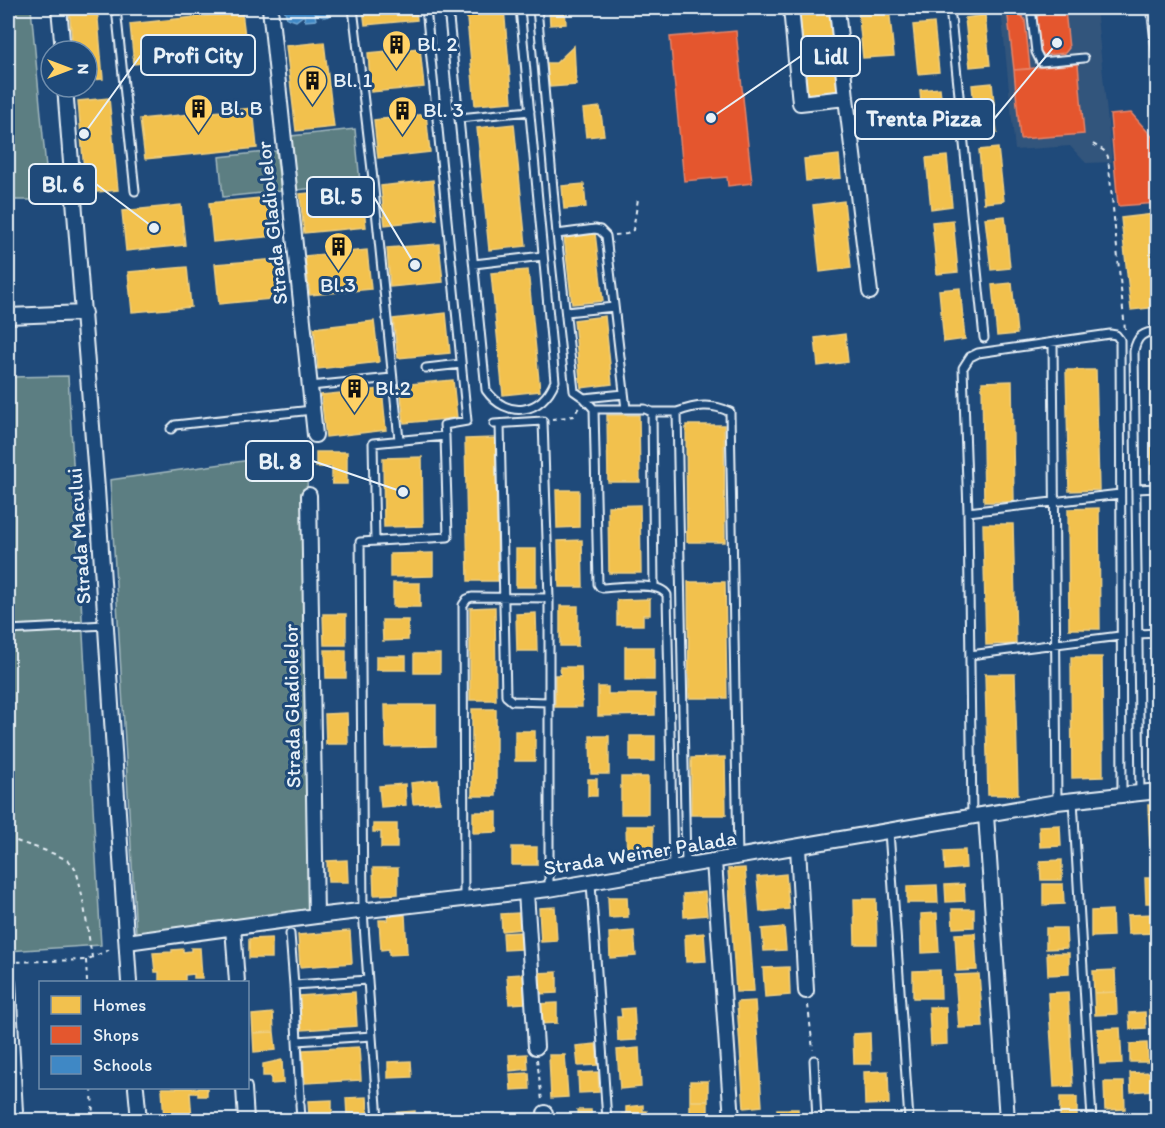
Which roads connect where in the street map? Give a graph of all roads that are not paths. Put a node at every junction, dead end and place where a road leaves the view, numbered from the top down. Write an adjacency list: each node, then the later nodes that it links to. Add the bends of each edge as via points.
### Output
1 (59, 8): 14 (street)
2 (116, 8): 21 (lane)
3 (270, 8): 36 (street, Strada Gladiolelor)
4 (353, 8): 35 (lane)
5 (426, 8): 33 (lane)
6 (448, 8): 20 (lane)
7 (520, 8): 19 (lane)
8 (537, 8): 22 (lane)
9 (791, 8): 17 (street, via 801,103)
10 (837, 8): 17 (street)
11 (951, 8): 31 (lane)
12 (1030, 8): 15 (lane, via 1041,62)
13 (1151, 8): 16 (lane)
14 (62, 39)
15 (1084, 58)
16 (1158, 65)
17 (846, 98): 25 (street)
18 (67, 99): 28 (street, Strada Macului)
19 (530, 111): 20 (lane); 23 (lane)
20 (459, 118): 24 (lane)
21 (135, 191)
22 (557, 234): 26 (lane, via 595,229 606,236); 27 (lane)
23 (543, 256): 24 (lane); 24 (lane, via 555,381 545,399 525,409 502,405 486,390)
24 (474, 264)
25 (870, 292)
26 (614, 307): 27 (lane); 37 (lane)
27 (566, 312): 38 (lane, via 574,391)
28 (84, 313): 29 (street); 58 (street, Strada Macului)
29 (8, 316)
30 (1158, 331): 49 (lane, via 1143,334 1134,351)
31 (984, 338)
32 (1053, 342): 50 (lane, via 1110,334 1120,340); 52 (lane); 53 (lane, via 978,354 969,357 963,368)
33 (461, 364): 34 (lane); 46 (lane, via 467,421 444,425)
34 (426, 368)
35 (392, 378): 36 (lane); 47 (lane)
36 (310, 386): 41 (street, Strada Gladiolelor)
37 (624, 394): 38 (lane); 40 (lane)
38 (584, 398): 39 (lane)
39 (594, 409): 40 (lane); 55 (lane, via 598,584 603,588)
40 (626, 409): 42 (lane)
41 (313, 410): 44 (lane, via 175,425); 45 (street, Strada Gladiolelor)
42 (652, 412): 43 (lane); 55 (lane)
43 (677, 412): 74 (lane, via 719,406 730,412); 76 (lane)
44 (171, 429)
45 (315, 435)
46 (445, 436): 47 (lane); 54 (lane, via 448,537)
47 (399, 440): 54 (lane, via 373,443)
48 (1158, 488): 49 (lane)
49 (1136, 489): 61 (lane)
50 (1120, 494): 52 (lane); 62 (lane)
51 (309, 495): 82 (street, Strada Gladiolelor)
52 (1054, 502): 53 (lane); 63 (lane)
53 (968, 512): 64 (lane)
54 (375, 540): 81 (lane, via 360,542)
55 (654, 586): 76 (lane, via 664,590 669,603)
56 (505, 598): 57 (lane); 57 (lane, via 497,424 543,421); 65 (lane, via 506,696 512,701); 80 (lane, via 472,597 463,605)
57 (549, 598): 65 (lane)
58 (106, 626): 59 (lane); 85 (street, Strada Macului)
59 (8, 630)
60 (1158, 633): 61 (lane)
61 (1138, 634): 67 (lane)
62 (1120, 636): 63 (lane); 68 (lane)
63 (1055, 644): 64 (lane); 70 (lane)
64 (970, 655): 71 (lane)
65 (548, 702): 78 (lane)
66 (1158, 791): 67 (street, Strada Weiner Palada)
67 (1140, 793): 68 (street, Strada Weiner Palada)
68 (1122, 794): 69 (street, Strada Weiner Palada)
69 (1073, 799): 70 (street, Strada Weiner Palada); 109 (lane)
70 (1057, 802): 71 (street, Strada Weiner Palada)
71 (979, 816): 72 (street, Strada Weiner Palada); 108 (street)
72 (889, 831): 73 (street, Strada Weiner Palada); 107 (lane)
73 (798, 847): 74 (street, Strada Weiner Palada); 91 (street)
74 (738, 858): 75 (street, Strada Weiner Palada)
75 (714, 861): 76 (street, Strada Weiner Palada); 105 (street)
76 (679, 867): 77 (street, Strada Weiner Palada)
77 (591, 883): 78 (street, Strada Weiner Palada); 104 (lane)
78 (549, 889): 79 (street, Strada Weiner Palada)
79 (526, 892): 80 (street, Strada Weiner Palada); 95 (street)
80 (464, 900): 81 (street, Strada Weiner Palada)
81 (363, 911): 82 (street, Strada Weiner Palada); 86 (lane)
82 (316, 916): 83 (street, Strada Weiner Palada)
83 (233, 927): 85 (street, Strada Weiner Palada); 88 (street)
84 (290, 934): 90 (lane)
85 (127, 942): 87 (street, Strada Macului)
86 (368, 980): 90 (lane); 92 (lane)
87 (129, 981)
88 (237, 981)
89 (8, 983): 93 (street)
90 (294, 984): 94 (lane)
91 (806, 990)
92 (372, 1036): 94 (lane); 103 (lane)
93 (9, 1037): 99 (street, via 15,1112)
94 (297, 1041): 102 (lane)
95 (536, 1047)
96 (814, 1060): 106 (lane)
97 (136, 1089): 100 (street)
98 (244, 1089): 101 (street)
99 (8, 1113)
100 (139, 1120)
101 (246, 1120)
102 (300, 1120)
103 (378, 1120)
104 (607, 1120)
105 (732, 1120)
106 (817, 1120)
107 (909, 1120)
108 (1006, 1120)
109 (1092, 1120)

